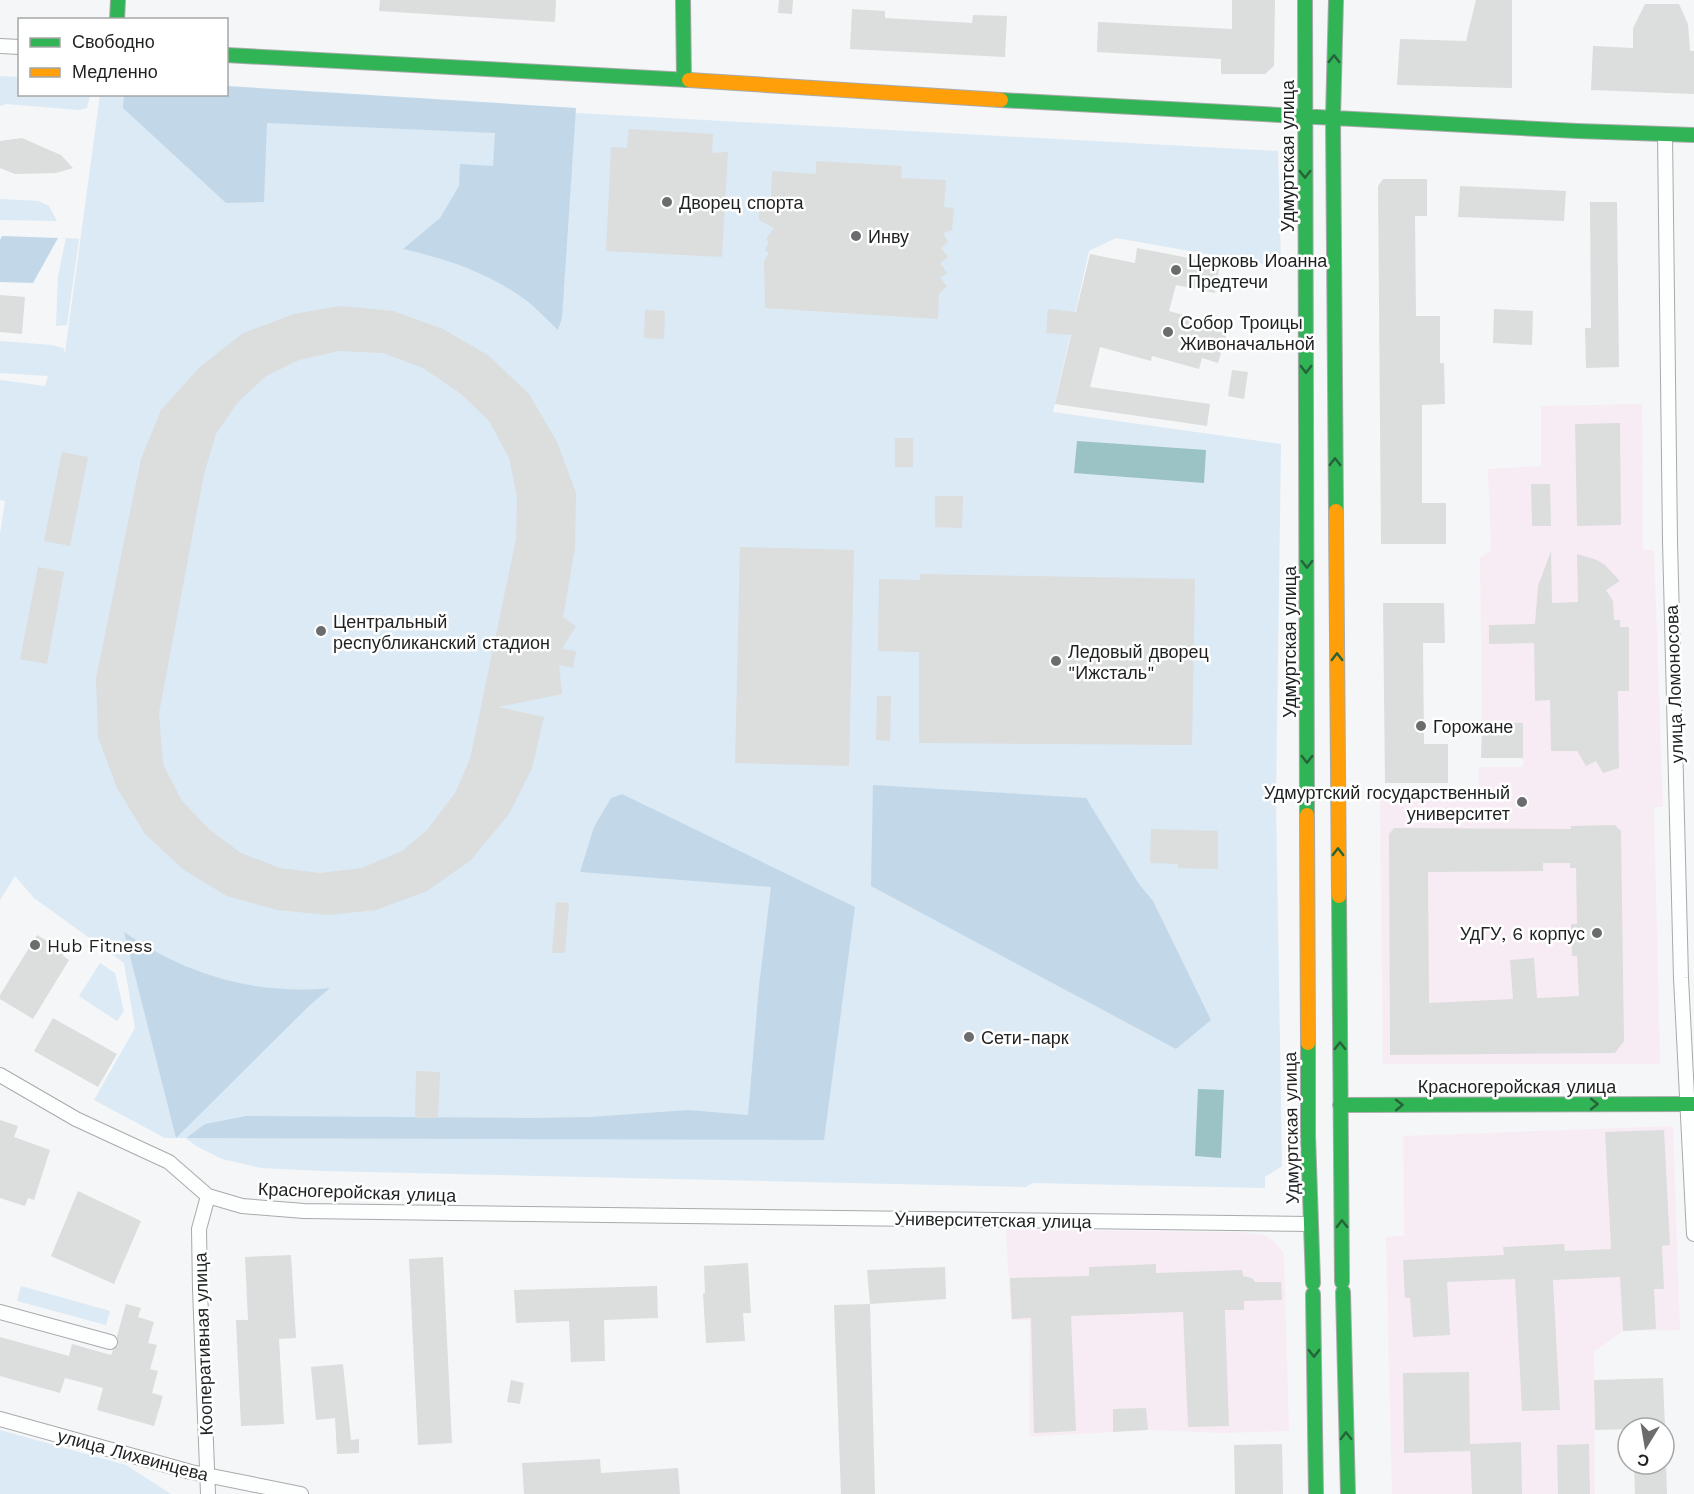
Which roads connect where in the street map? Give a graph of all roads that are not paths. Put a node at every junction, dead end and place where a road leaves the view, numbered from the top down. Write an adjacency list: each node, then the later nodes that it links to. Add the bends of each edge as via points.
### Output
1 (118, 0): 5 (main road)
2 (684, 0): 9 (main road)
3 (1305, 0): 10 (main road, Удмуртская улица)
4 (1336, 0): 11 (main road, Удмуртская улица, one-way to 4)
5 (117, 18)
6 (0, 46): 7 (street)
7 (18, 47)
8 (228, 55): 9 (main road)
9 (684, 80): 10 (main road)
10 (1304, 116): 11 (main road); 14 (main road, Удмуртская улица, one-way to 14)
11 (1333, 118): 12 (main road); 14 (main road, Удмуртская улица, one-way to 11)
12 (1665, 134): 13 (main road); 16 (street, улица Ломоносова, via 1681,978)
13 (1694, 135)
14 (1322, 609): 17 (main road, Удмуртская улица, one-way to 14); 20 (main road, Удмуртская улица, one-way to 20, via 1308,1135)
15 (0, 1075): 18 (street, Красногеройская улица, via 76,1119 169,1162)
16 (1691, 1104): 17 (main road, Красногеройская улица, one-way to 16); 21 (street, улица Ломоносова)
17 (1340, 1105): 29 (main road, Удмуртская улица, one-way to 17)
18 (208, 1196): 19 (street, Красногеройская улица, via 242,1206 304,1211); 25 (street, Кооперативная улица, via 199,1229)
19 (675, 1216): 20 (street, Университетская улица)
20 (1311, 1224): 28 (main road, Удмуртская улица, one-way to 28)
21 (1694, 1234)
22 (0, 1312): 23 (street)
23 (110, 1342)
24 (0, 1419): 25 (street, улица Лихвинцева)
25 (208, 1475): 26 (street, Кооперативная улица); 27 (street, улица Лихвинцева)
26 (208, 1494)
27 (301, 1494)
28 (1316, 1494)
29 (1347, 1494)

